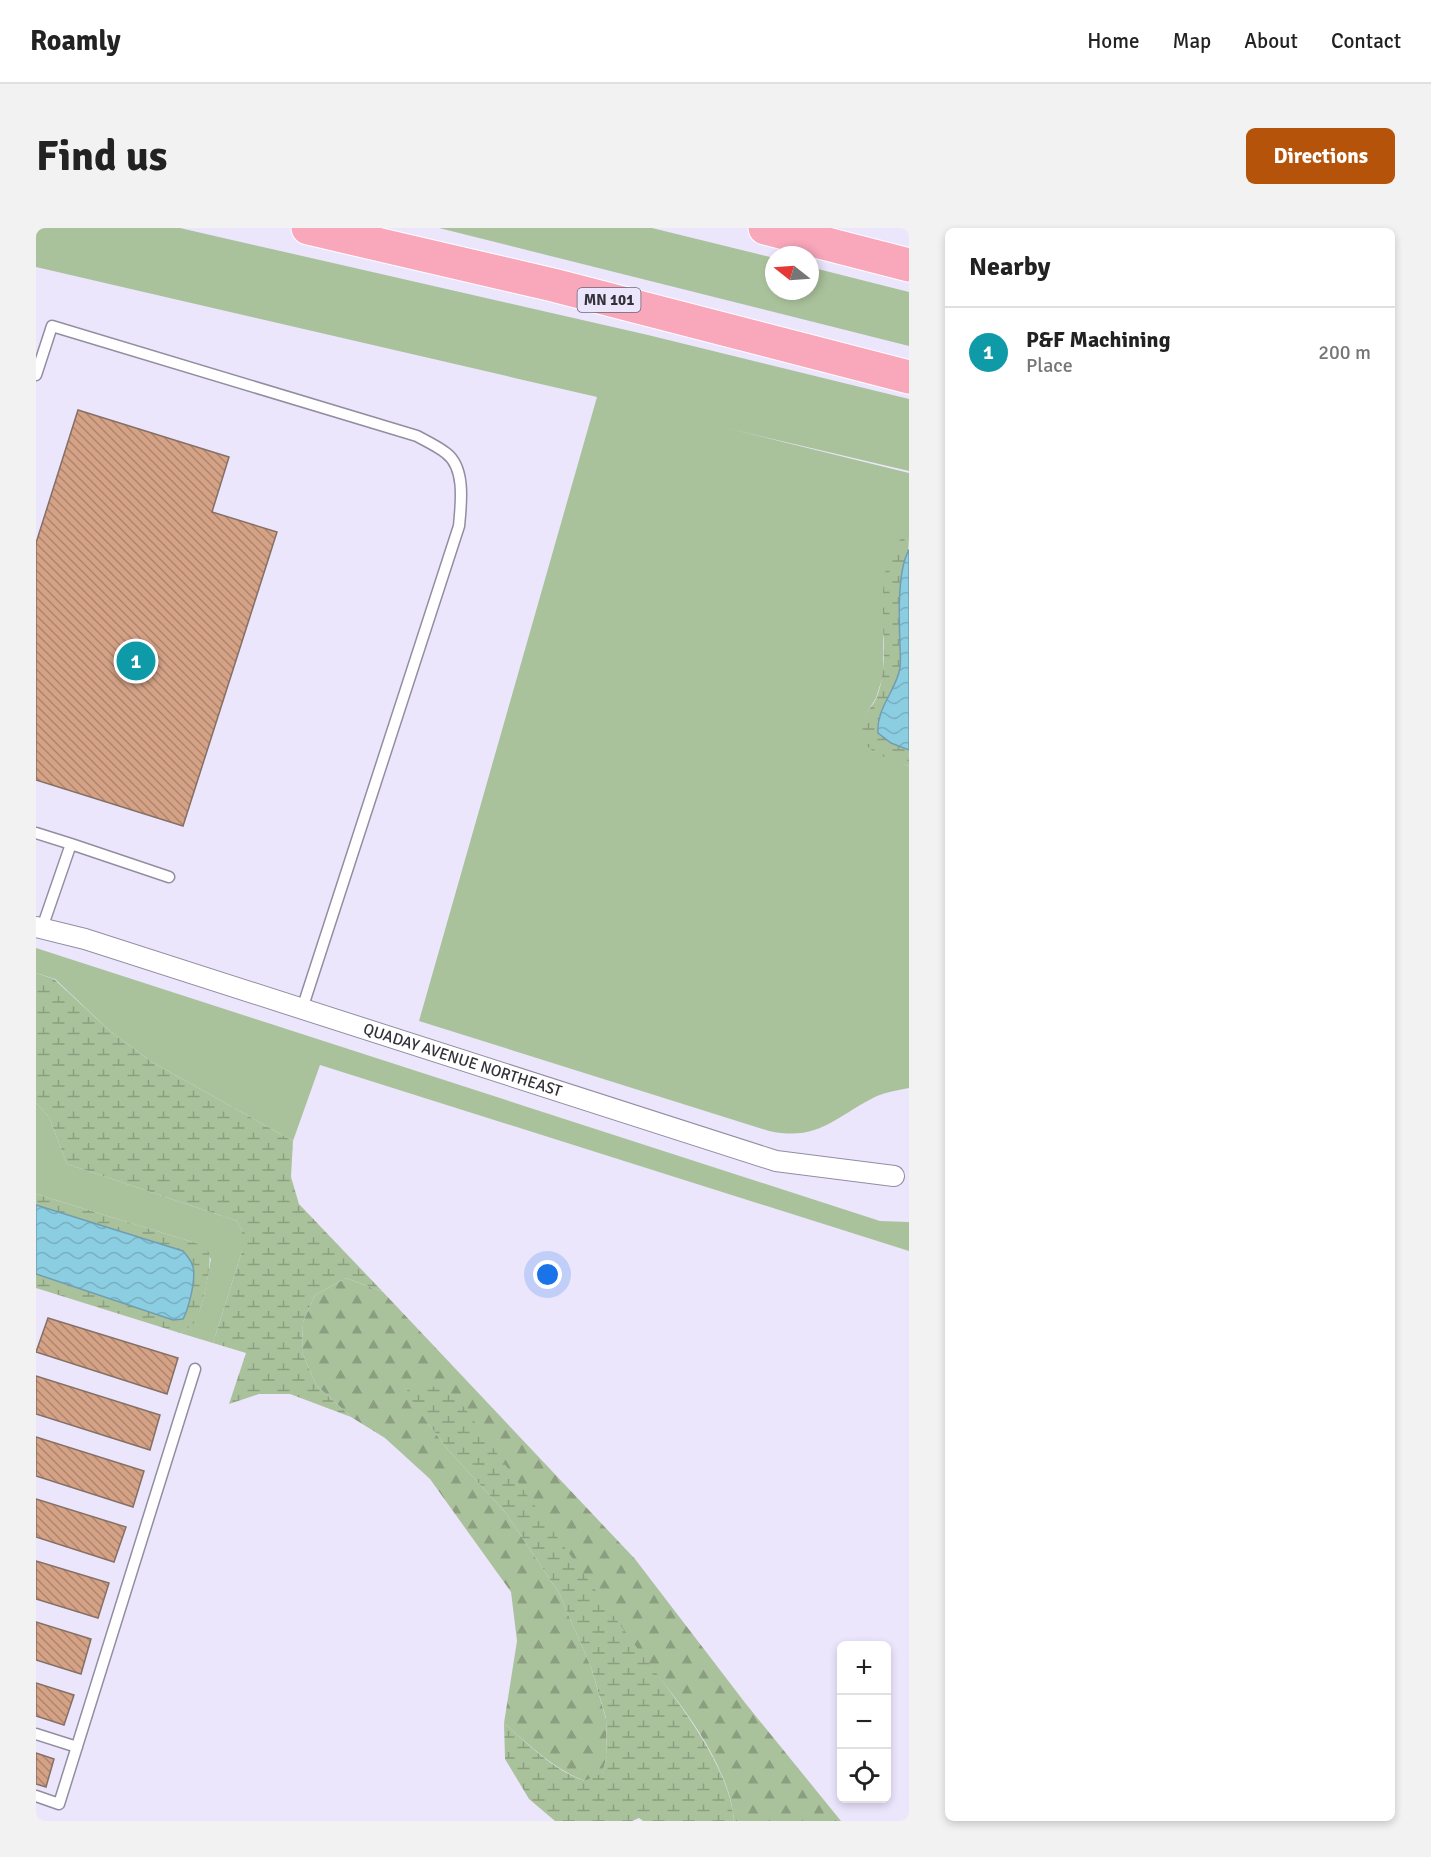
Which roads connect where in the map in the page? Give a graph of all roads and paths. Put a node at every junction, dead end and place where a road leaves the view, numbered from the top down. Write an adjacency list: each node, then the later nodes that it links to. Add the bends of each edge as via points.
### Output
1 (308, 228): 5 (highway, MN 101, via 553,285)
2 (765, 228): 3 (highway)
3 (909, 265)
4 (36, 375): 10 (lane, via 52,326 417,436 448,454 458,472 462,489 459,526)
5 (909, 377)
6 (36, 833): 7 (lane)
7 (71, 844): 8 (lane); 9 (lane)
8 (169, 877)
9 (39, 928): 10 (street, QUADAY AVENUE NORTHEAST, via 85,939)
10 (302, 1009): 11 (street, QUADAY AVENUE NORTHEAST, via 776,1161)
11 (894, 1176)
12 (195, 1369): 14 (lane)
13 (36, 1734): 14 (lane)
14 (76, 1747): 15 (lane, via 59,1803)
15 (36, 1796)

